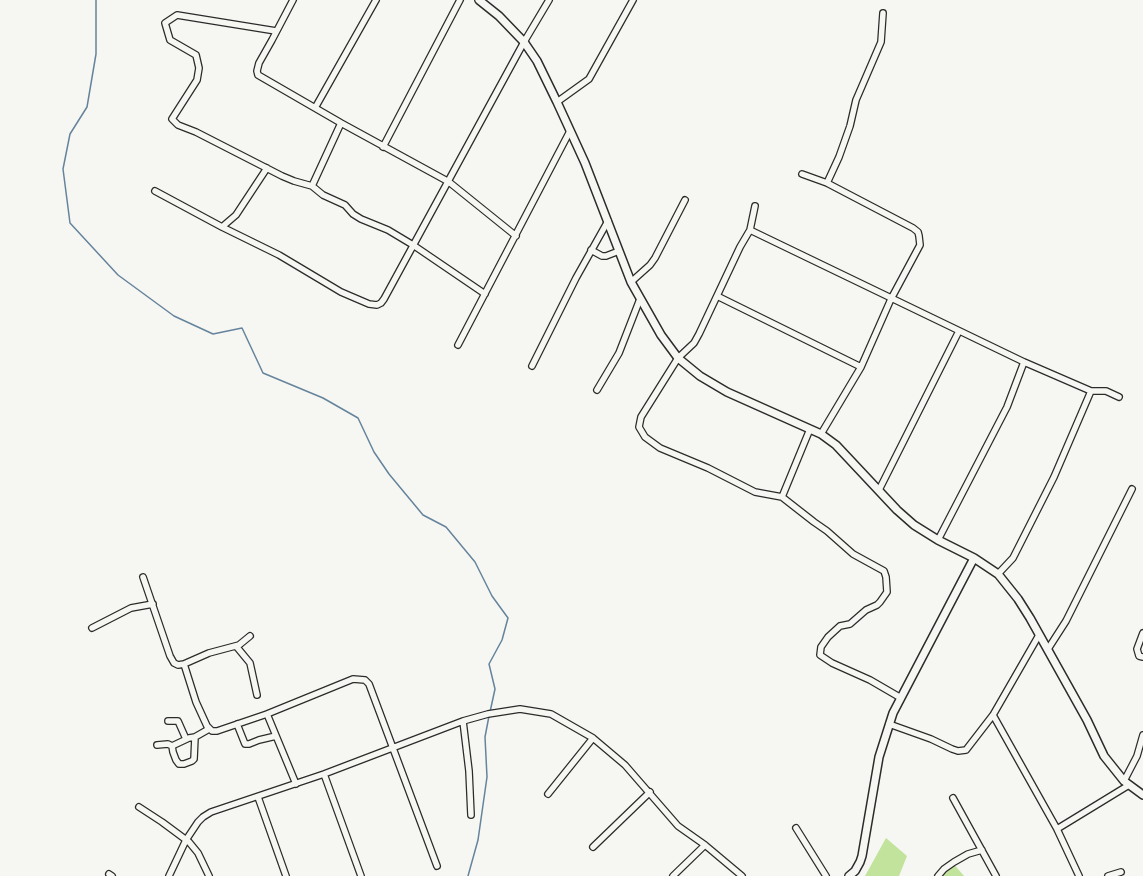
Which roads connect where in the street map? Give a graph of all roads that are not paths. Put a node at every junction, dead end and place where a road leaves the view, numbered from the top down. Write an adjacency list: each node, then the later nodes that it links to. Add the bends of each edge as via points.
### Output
1 (293, 0): 8 (street)
2 (376, 0): 11 (street)
3 (460, 0): 14 (street)
4 (479, 0): 9 (street)
5 (549, 0): 9 (street)
6 (633, 0): 10 (street, via 592,75)
7 (884, 12): 18 (street, via 881,42 856,100 850,126)
8 (276, 31): 11 (street, via 257,67 258,75); 15 (street, via 177,15 165,23 170,40 196,55 198,68 197,80 172,119 178,125)
9 (524, 42): 10 (street); 17 (street)
10 (557, 102): 13 (street)
11 (315, 108): 12 (street)
12 (341, 123): 14 (street); 19 (street)
13 (570, 131): 23 (street); 26 (street)
14 (383, 146): 17 (street)
15 (268, 168): 19 (street, via 294,181); 24 (street, via 236,215)
16 (802, 174): 18 (street)
17 (449, 182): 26 (street); 27 (street)
18 (827, 184): 34 (street, via 918,232 920,245)
19 (312, 186): 27 (street, via 323,195 345,205 352,214 388,230)
20 (155, 191): 24 (street)
21 (685, 200): 30 (street, via 655,258)
22 (755, 206): 25 (street)
23 (608, 221): 28 (street); 29 (street)
24 (222, 227): 27 (street, via 279,255 341,292 377,305 384,299)
25 (750, 230): 32 (street); 34 (street)
26 (516, 236): 31 (street)
27 (413, 245): 31 (street)
28 (591, 250): 29 (street, via 602,256); 39 (street)
29 (619, 251): 30 (street)
30 (631, 282): 33 (street)
31 (485, 294): 36 (street)
32 (717, 296): 37 (street, via 694,343); 40 (street)
33 (640, 299): 37 (street); 41 (street, via 619,353)
34 (891, 299): 35 (street); 40 (street)
35 (959, 330): 38 (street); 47 (street)
36 (458, 345)
37 (678, 358): 44 (street, via 700,376 727,392); 48 (street, via 641,417 639,427 645,437 660,448 708,468 755,492)
38 (1024, 362): 42 (street); 49 (street, via 1006,407)
39 (532, 366)
40 (860, 367): 45 (street)
41 (597, 390)
42 (1091, 390): 43 (street, via 1106,391); 51 (street, via 1054,477 1013,558)
43 (1119, 396)
44 (810, 429): 45 (street); 48 (street)
45 (821, 434): 47 (street, via 836,445)
46 (1132, 489): 59 (street, via 1066,621)
47 (879, 490): 49 (street, via 914,525)
48 (782, 497): 63 (street, via 853,554 884,571 887,592 880,602 852,622 840,626 821,647 820,655)
49 (938, 540): 50 (street)
50 (974, 558): 51 (street); 63 (street)
51 (998, 574): 56 (street, via 1018,599)
52 (143, 577): 53 (street)
53 (153, 604): 54 (street, via 131,608); 61 (street, via 171,660 176,664)
54 (92, 628)
55 (1143, 633): 60 (street, via 1137,649 1139,656)
56 (1039, 635): 59 (street); 65 (street)
57 (250, 636): 58 (street)
58 (236, 646): 61 (street, via 209,653); 62 (street, via 250,663)
59 (1048, 648): 80 (street, via 1104,756)
60 (1143, 657)
61 (184, 664): 70 (street, via 196,702)
62 (257, 695)
63 (901, 698): 69 (street)
64 (267, 714): 68 (street); 72 (street); 78 (street, via 352,679 365,680 369,684)
65 (993, 715): 69 (street, via 968,749 962,751); 90 (street)
66 (168, 721): 75 (street, via 178,721)
67 (463, 721): 74 (street, via 520,709 551,714); 78 (street); 88 (street)
68 (237, 724): 70 (street, via 217,731); 72 (street, via 245,744)
69 (889, 724): 104 (street, via 879,757 862,856 855,871)
70 (209, 729): 73 (street)
71 (1143, 735): 80 (street)
72 (276, 736): 81 (street)
73 (194, 737): 75 (street); 77 (street, via 192,761 179,764)
74 (593, 738): 82 (street, via 625,765); 83 (street)
75 (186, 739): 77 (street)
76 (157, 745): 77 (street)
77 (172, 746)
78 (392, 748): 79 (street); 95 (street)
79 (324, 774): 81 (street); 100 (street)
80 (1127, 783): 84 (street); 90 (street)
81 (296, 784): 85 (street)
82 (650, 792): 92 (street, via 678,826); 93 (street)
83 (548, 794)
84 (1143, 794)
85 (258, 797): 91 (street, via 211,812 198,822); 99 (street)
86 (953, 798): 94 (street)
87 (139, 807): 91 (street)
88 (471, 815)
89 (796, 828): 103 (street)
90 (1057, 830): 107 (street)
91 (186, 840): 97 (street); 98 (street, via 193,846)
92 (705, 845): 101 (street); 102 (street)
93 (593, 847)
94 (982, 850): 105 (street, via 954,862); 106 (street)
95 (436, 866)
96 (1121, 872): 108 (street)
97 (169, 876)
98 (209, 876)
99 (286, 876)
100 (361, 876)
101 (673, 876)
102 (742, 876)
103 (826, 876)
104 (849, 876)
105 (938, 876)
106 (996, 876)
107 (1079, 876)
108 (1108, 876)

